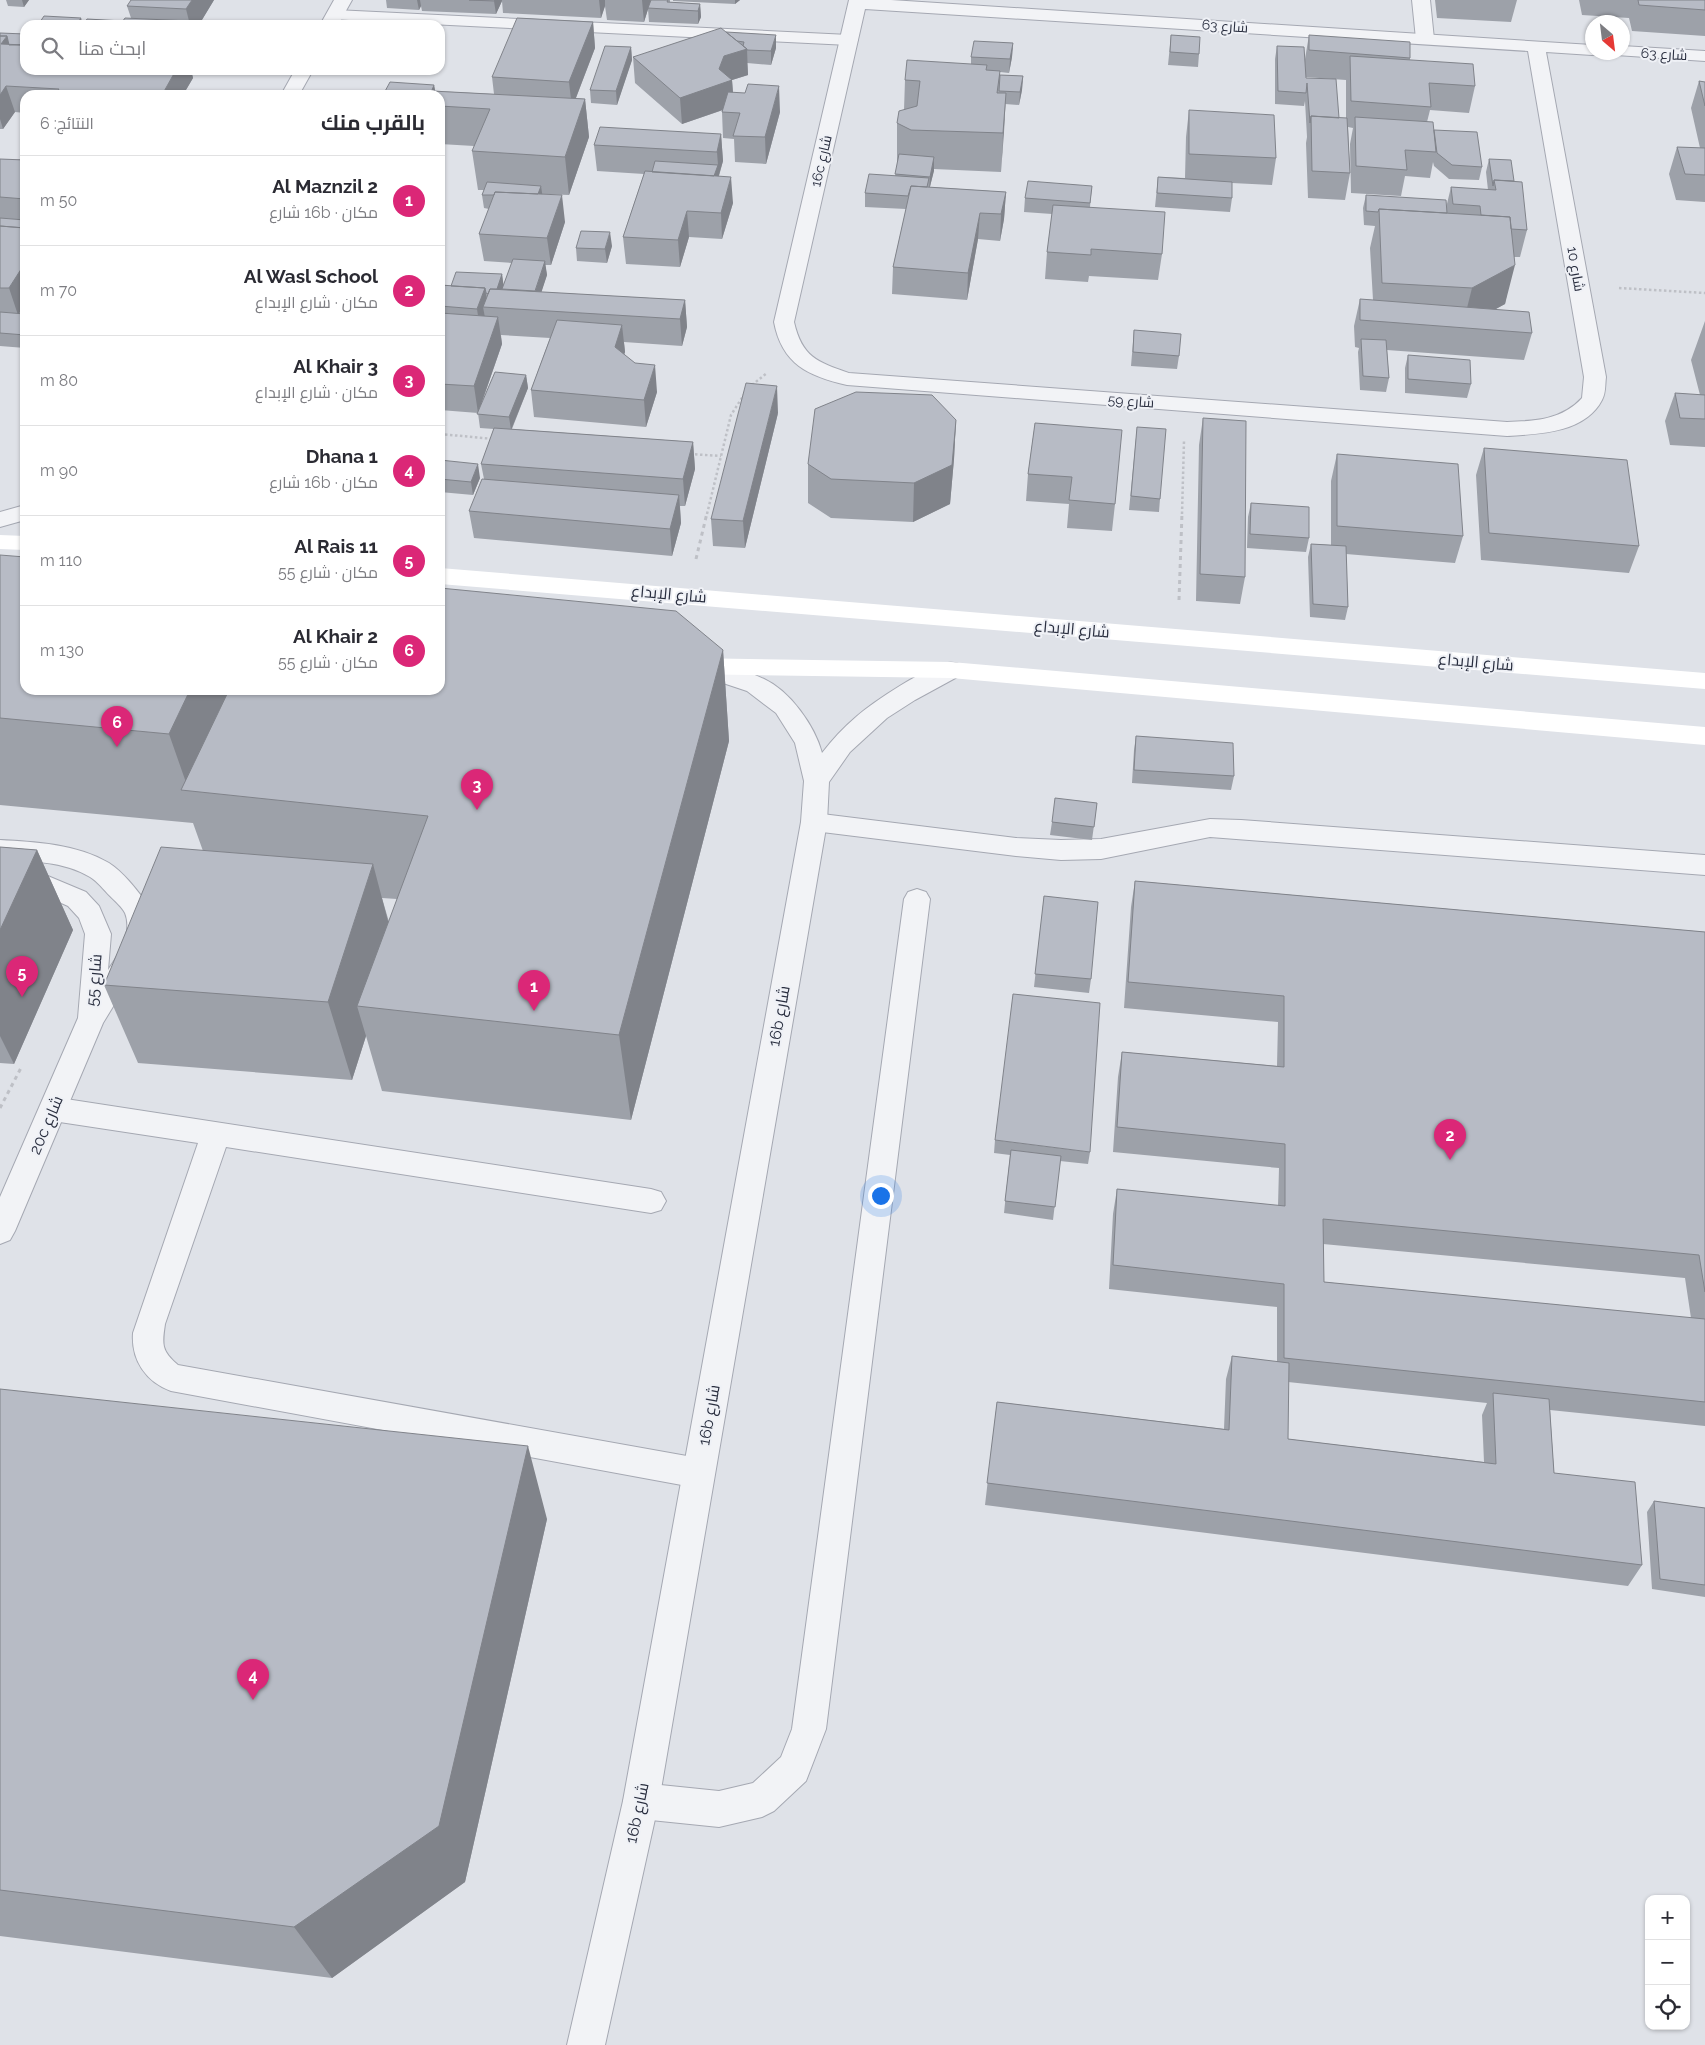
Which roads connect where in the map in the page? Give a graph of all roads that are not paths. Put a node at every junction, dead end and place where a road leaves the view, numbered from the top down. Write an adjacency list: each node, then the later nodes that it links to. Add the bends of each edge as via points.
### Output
1 (1421, 0): 4 (street)
2 (858, 1): 4 (street, شارع 63); 5 (street, 16c شارع)
3 (336, 13): 5 (street)
4 (1425, 39): 6 (street, شارع 63)
5 (848, 40): 12 (street, 16c شارع)
6 (1536, 46): 7 (street, شارع 63); 13 (street, شارع 10, via 1595,377 1593,399 1575,417 1544,427)
7 (1585, 50)
8 (1630, 51): 9 (street, شارع 63)
9 (1705, 56)
10 (301, 75): 11 (street)
11 (293, 90)
12 (784, 322): 13 (street, شارع 59, via 786,340 799,357 820,370 847,379)
13 (1507, 429)
14 (20, 514): 15 (street)
15 (0, 520)
16 (0, 542): 17 (main road)
17 (20, 544)
18 (445, 576): 22 (main road, شارع الإبداع)
19 (665, 664): 20 (main road)
20 (704, 668): 21 (main road); 24 (street, 16b شارع, via 756,685 785,707 807,742)
21 (952, 670): 23 (main road); 24 (street, via 909,690 872,716 841,746)
22 (1705, 681)
23 (1705, 736)
24 (817, 781): 25 (street, 16b شارع)
25 (814, 822): 27 (street, via 1061,850 1101,849 1218,828); 35 (street, 16b شارع)
26 (0, 850): 30 (street, شارع 55, via 30,851 84,862 101,871 137,909 141,927 135,949)
27 (1705, 865)
28 (0, 875): 30 (street, شارع 55, via 59,890 77,899 90,913 98,934)
29 (917, 899): 36 (street, via 809,1729 794,1769 762,1799 719,1809)
30 (91, 1019): 31 (street, 20c شارع)
31 (53, 1109): 32 (street); 34 (street, 20c شارع)
32 (216, 1134): 33 (street); 35 (street, via 148,1332 149,1355 164,1373 181,1379)
33 (651, 1201)
34 (0, 1231)
35 (698, 1472): 36 (street, 16b شارع)
36 (641, 1801): 37 (street, 16b شارع)
37 (586, 2045)

